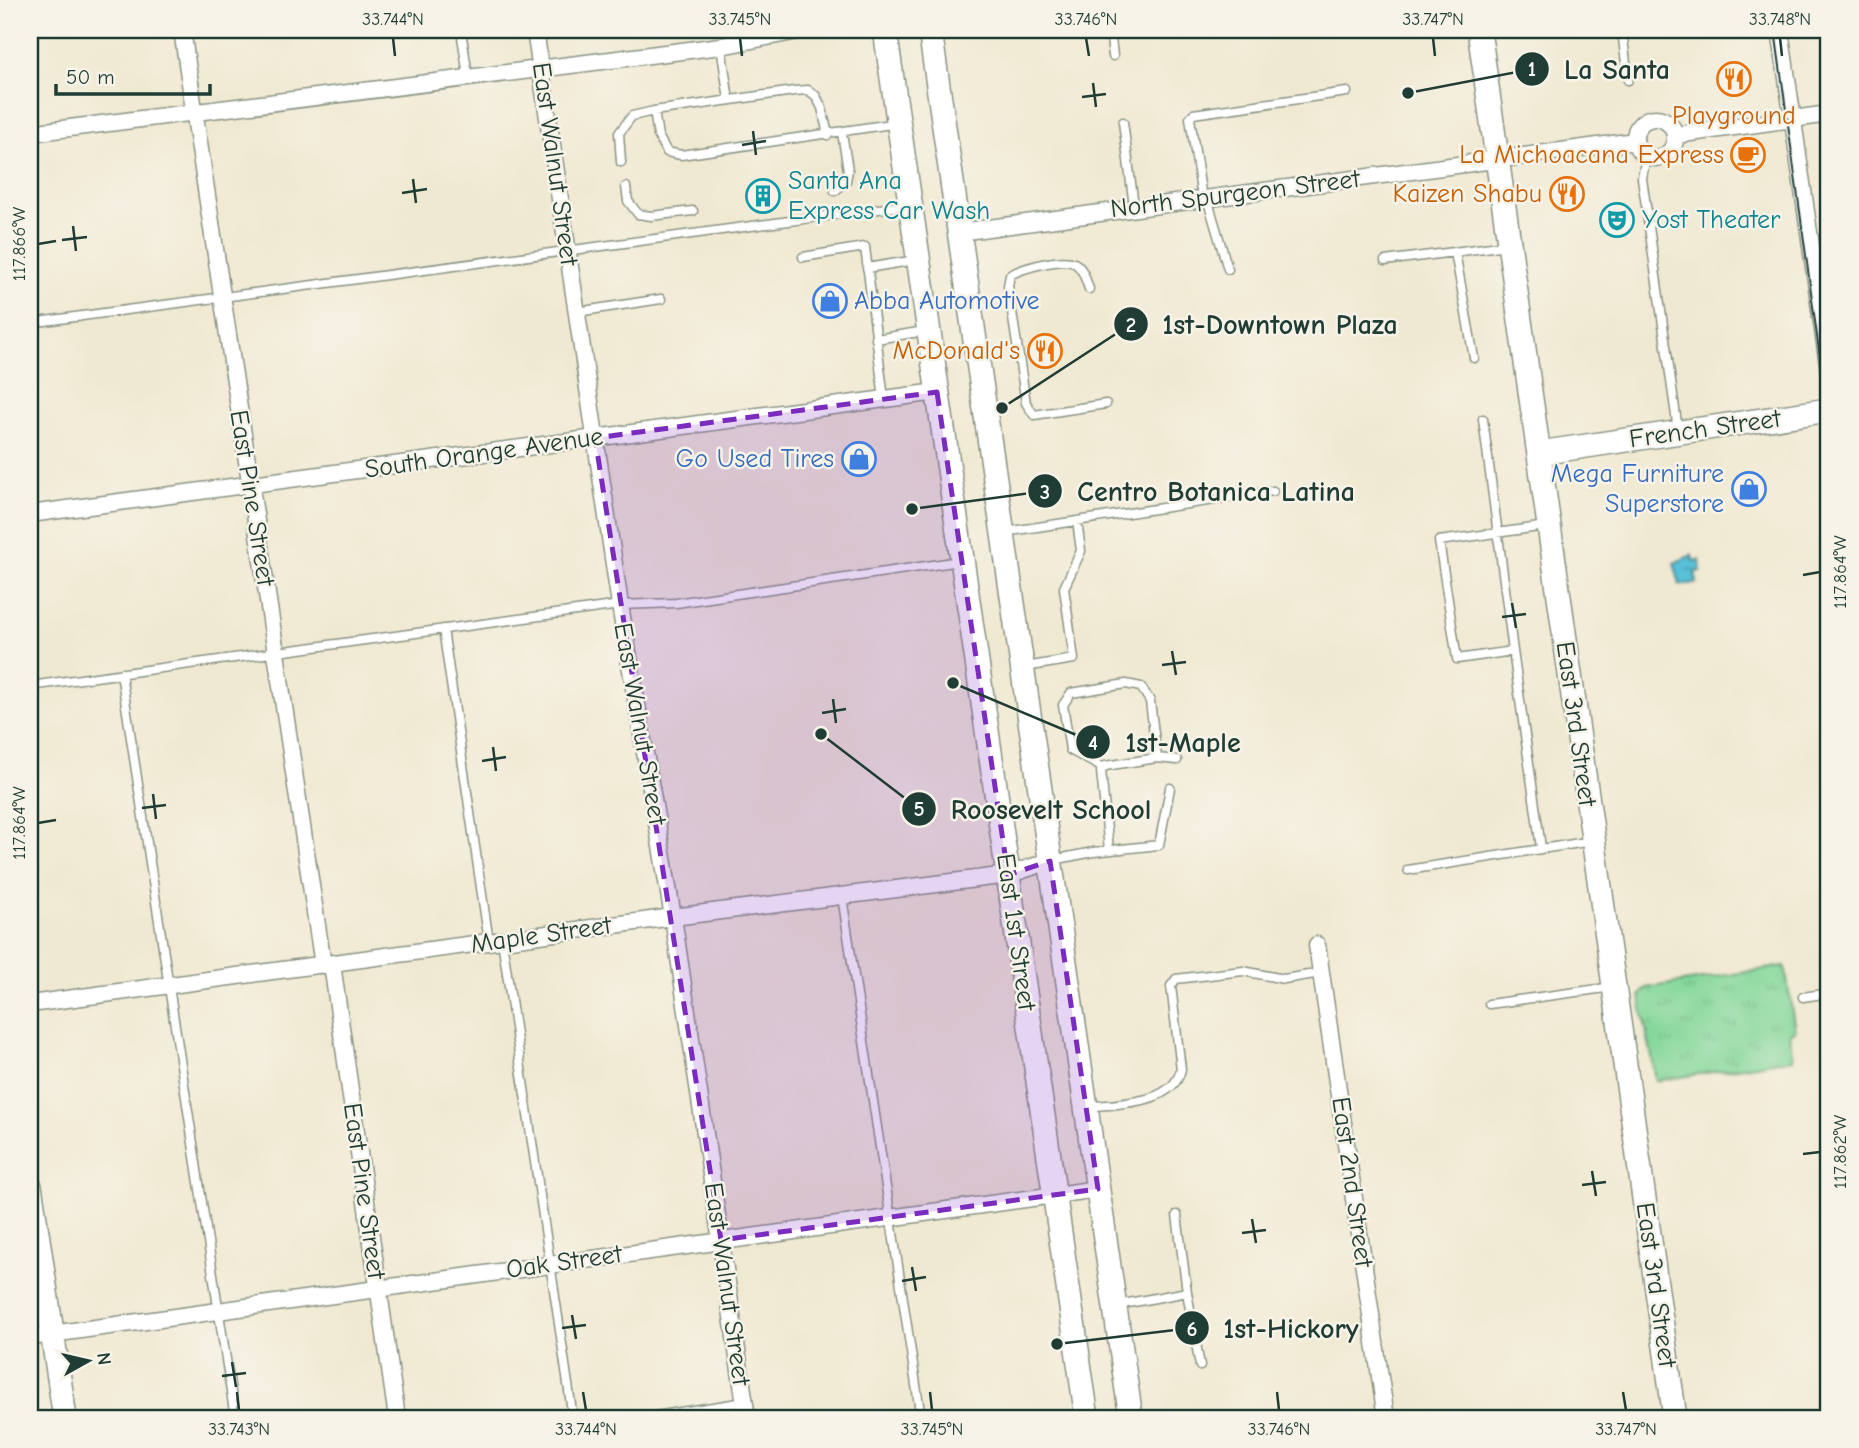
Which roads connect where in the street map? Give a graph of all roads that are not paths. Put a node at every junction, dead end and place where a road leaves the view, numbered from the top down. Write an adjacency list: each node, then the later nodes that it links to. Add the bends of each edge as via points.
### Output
1 (182, 30): 19 (street, East Pine Street)
2 (461, 30): 14 (lane)
3 (535, 30): 13 (street, East Walnut Street)
4 (803, 30): 11 (street)
5 (885, 30): 23 (main road, East 1st Street)
6 (930, 30): 38 (main road, East 1st Street)
7 (1110, 30): 12 (lane)
8 (1479, 30): 30 (main road, East 3rd Street)
9 (1622, 30): 15 (lane)
10 (1780, 30): 21 (street)
11 (721, 46): 13 (street); 17 (lane)
12 (1113, 55)
13 (541, 67): 14 (street); 40 (street, East Walnut Street)
14 (468, 76): 19 (street)
15 (1628, 80)
16 (1347, 92): 34 (lane, via 1193,114)
17 (729, 100): 18 (lane); 26 (lane, via 808,90 822,108)
18 (654, 111): 26 (lane, via 658,136 667,152 681,155); 31 (lane, via 632,116 619,133)
19 (194, 113): 24 (street); 48 (street, East Pine Street)
20 (1829, 114): 21 (street)
21 (1793, 119): 27 (street); 55 (street)
22 (1123, 122): 36 (lane)
23 (898, 123): 25 (lane); 35 (main road, East 1st Street)
24 (30, 133)
25 (842, 133): 26 (lane); 33 (lane, via 848,170 846,181)
26 (828, 135)
27 (1676, 135): 28 (street, via 1668,122 1653,118 1639,125); 29 (street, via 1667,155)
28 (1635, 141): 29 (street); 30 (street, North Spurgeon Street)
29 (1646, 156): 61 (lane, via 1642,178)
30 (1497, 159): 34 (street, North Spurgeon Street); 39 (main road, East 3rd Street)
31 (621, 162)
32 (626, 187): 37 (lane, via 628,201 638,214)
33 (835, 191)
34 (1204, 197): 36 (street, North Spurgeon Street); 46 (lane)
35 (910, 205): 40 (lane); 43 (main road, East 1st Street)
36 (1134, 206): 38 (street, North Spurgeon Street)
37 (693, 211)
38 (959, 232): 69 (main road, East 1st Street)
39 (1510, 245): 41 (lane); 63 (main road, East 3rd Street)
40 (568, 251): 48 (lane); 50 (street, East Walnut Street)
41 (1455, 252): 44 (lane); 54 (lane)
42 (803, 257): 45 (lane, via 865,247)
43 (918, 260): 45 (lane); 52 (main road, East 1st Street)
44 (1384, 261)
45 (867, 268): 53 (lane)
46 (1228, 269)
47 (1089, 289): 58 (lane, via 1084,274 1075,264 1065,262 1023,268 1010,275 1008,286 1026,403 1034,415)
48 (221, 297): 51 (lane); 64 (street, East Pine Street)
49 (660, 299): 50 (lane)
50 (577, 312): 62 (street, East Walnut Street)
51 (30, 323)
52 (928, 330): 53 (lane); 56 (main road, East 1st Street)
53 (876, 339): 57 (lane)
54 (1474, 358)
55 (1829, 372)
56 (937, 392): 57 (street, South Orange Avenue); 71 (main road, East 1st Street)
57 (884, 399): 62 (street, South Orange Avenue)
58 (1105, 404)
59 (1829, 410): 61 (main road, French Street)
60 (1483, 419): 70 (lane)
61 (1678, 433): 63 (main road, French Street)
62 (595, 438): 64 (street, South Orange Avenue); 72 (street, East Walnut Street)
63 (1539, 453): 68 (main road, East 3rd Street)
64 (250, 484): 66 (street, South Orange Avenue); 75 (street, East Pine Street)
65 (1273, 491): 67 (lane)
66 (30, 514)
67 (1077, 521): 69 (lane); 76 (lane, via 1081,551 1065,588 1074,659)
68 (1549, 525): 70 (lane); 83 (main road, East 3rd Street)
69 (1003, 532): 76 (main road, East 1st Street)
70 (1496, 534): 74 (lane); 74 (lane, via 1438,541 1457,659)
71 (962, 560): 72 (lane, via 676,603); 88 (main road, East 1st Street)
72 (620, 605): 73 (lane); 90 (street, East Walnut Street)
73 (443, 629): 75 (lane); 91 (lane)
74 (1513, 651): 84 (lane)
75 (276, 652): 77 (lane); 93 (street, East Pine Street)
76 (1022, 667): 86 (main road, East 1st Street)
77 (121, 673): 78 (lane); 95 (lane)
78 (30, 686)
79 (1157, 758): 80 (lane); 81 (lane); 81 (lane, via 1150,701 1141,687 1126,684 1071,693 1063,705 1070,750)
80 (1177, 760)
81 (1103, 768): 85 (lane, via 1099,778)
82 (1170, 788): 85 (lane, via 1159,845)
83 (1592, 841): 84 (lane); 96 (main road, East 3rd Street)
84 (1541, 848): 87 (lane)
85 (1109, 850): 86 (lane)
86 (1050, 861): 88 (street, Maple Street); 101 (main road, East 1st Street)
87 (1408, 870)
88 (1008, 875): 89 (street, Maple Street); 104 (main road, East 1st Street)
89 (842, 896): 90 (street, Maple Street); 106 (lane)
90 (673, 917): 91 (street, Maple Street); 107 (street, East Walnut Street)
91 (496, 941): 93 (street, Maple Street); 108 (lane)
92 (1317, 945): 94 (street, East 2nd Street)
93 (328, 965): 95 (street, Maple Street); 109 (street, East Pine Street)
94 (1321, 973): 101 (lane, via 1284,979 1243,971 1175,979 1171,986 1181,1069 1178,1081 1155,1096); 124 (street, East 2nd Street)
95 (167, 987): 99 (street, Maple Street); 112 (lane)
96 (1613, 987): 100 (lane); 125 (main road, East 3rd Street)
97 (1829, 993): 98 (lane)
98 (1804, 997)
99 (30, 1004)
100 (1489, 1004)
101 (1086, 1107): 103 (main road, East 1st Street)
102 (30, 1186): 113 (main road)
103 (1098, 1189): 104 (street, Oak Street); 111 (main road, East 1st Street)
104 (1054, 1195): 106 (street, Oak Street); 122 (main road, East 1st Street)
105 (1177, 1215): 110 (lane)
106 (892, 1217): 107 (street, Oak Street); 121 (lane)
107 (721, 1240): 108 (street, Oak Street); 115 (street, East Walnut Street)
108 (551, 1264): 109 (street, Oak Street); 119 (lane)
109 (378, 1288): 112 (street, Oak Street); 118 (street, East Pine Street)
110 (1187, 1292): 111 (lane); 114 (lane)
111 (1115, 1305): 123 (main road, East 1st Street)
112 (218, 1310): 113 (street, Oak Street); 117 (lane)
113 (41, 1335): 116 (main road)
114 (1200, 1366)
115 (746, 1410): 120 (lane)
116 (65, 1418)
117 (235, 1418)
118 (397, 1418)
119 (573, 1418)
120 (642, 1418)
121 (921, 1418)
122 (1087, 1418)
123 (1131, 1418)
124 (1386, 1418)
125 (1675, 1418)

